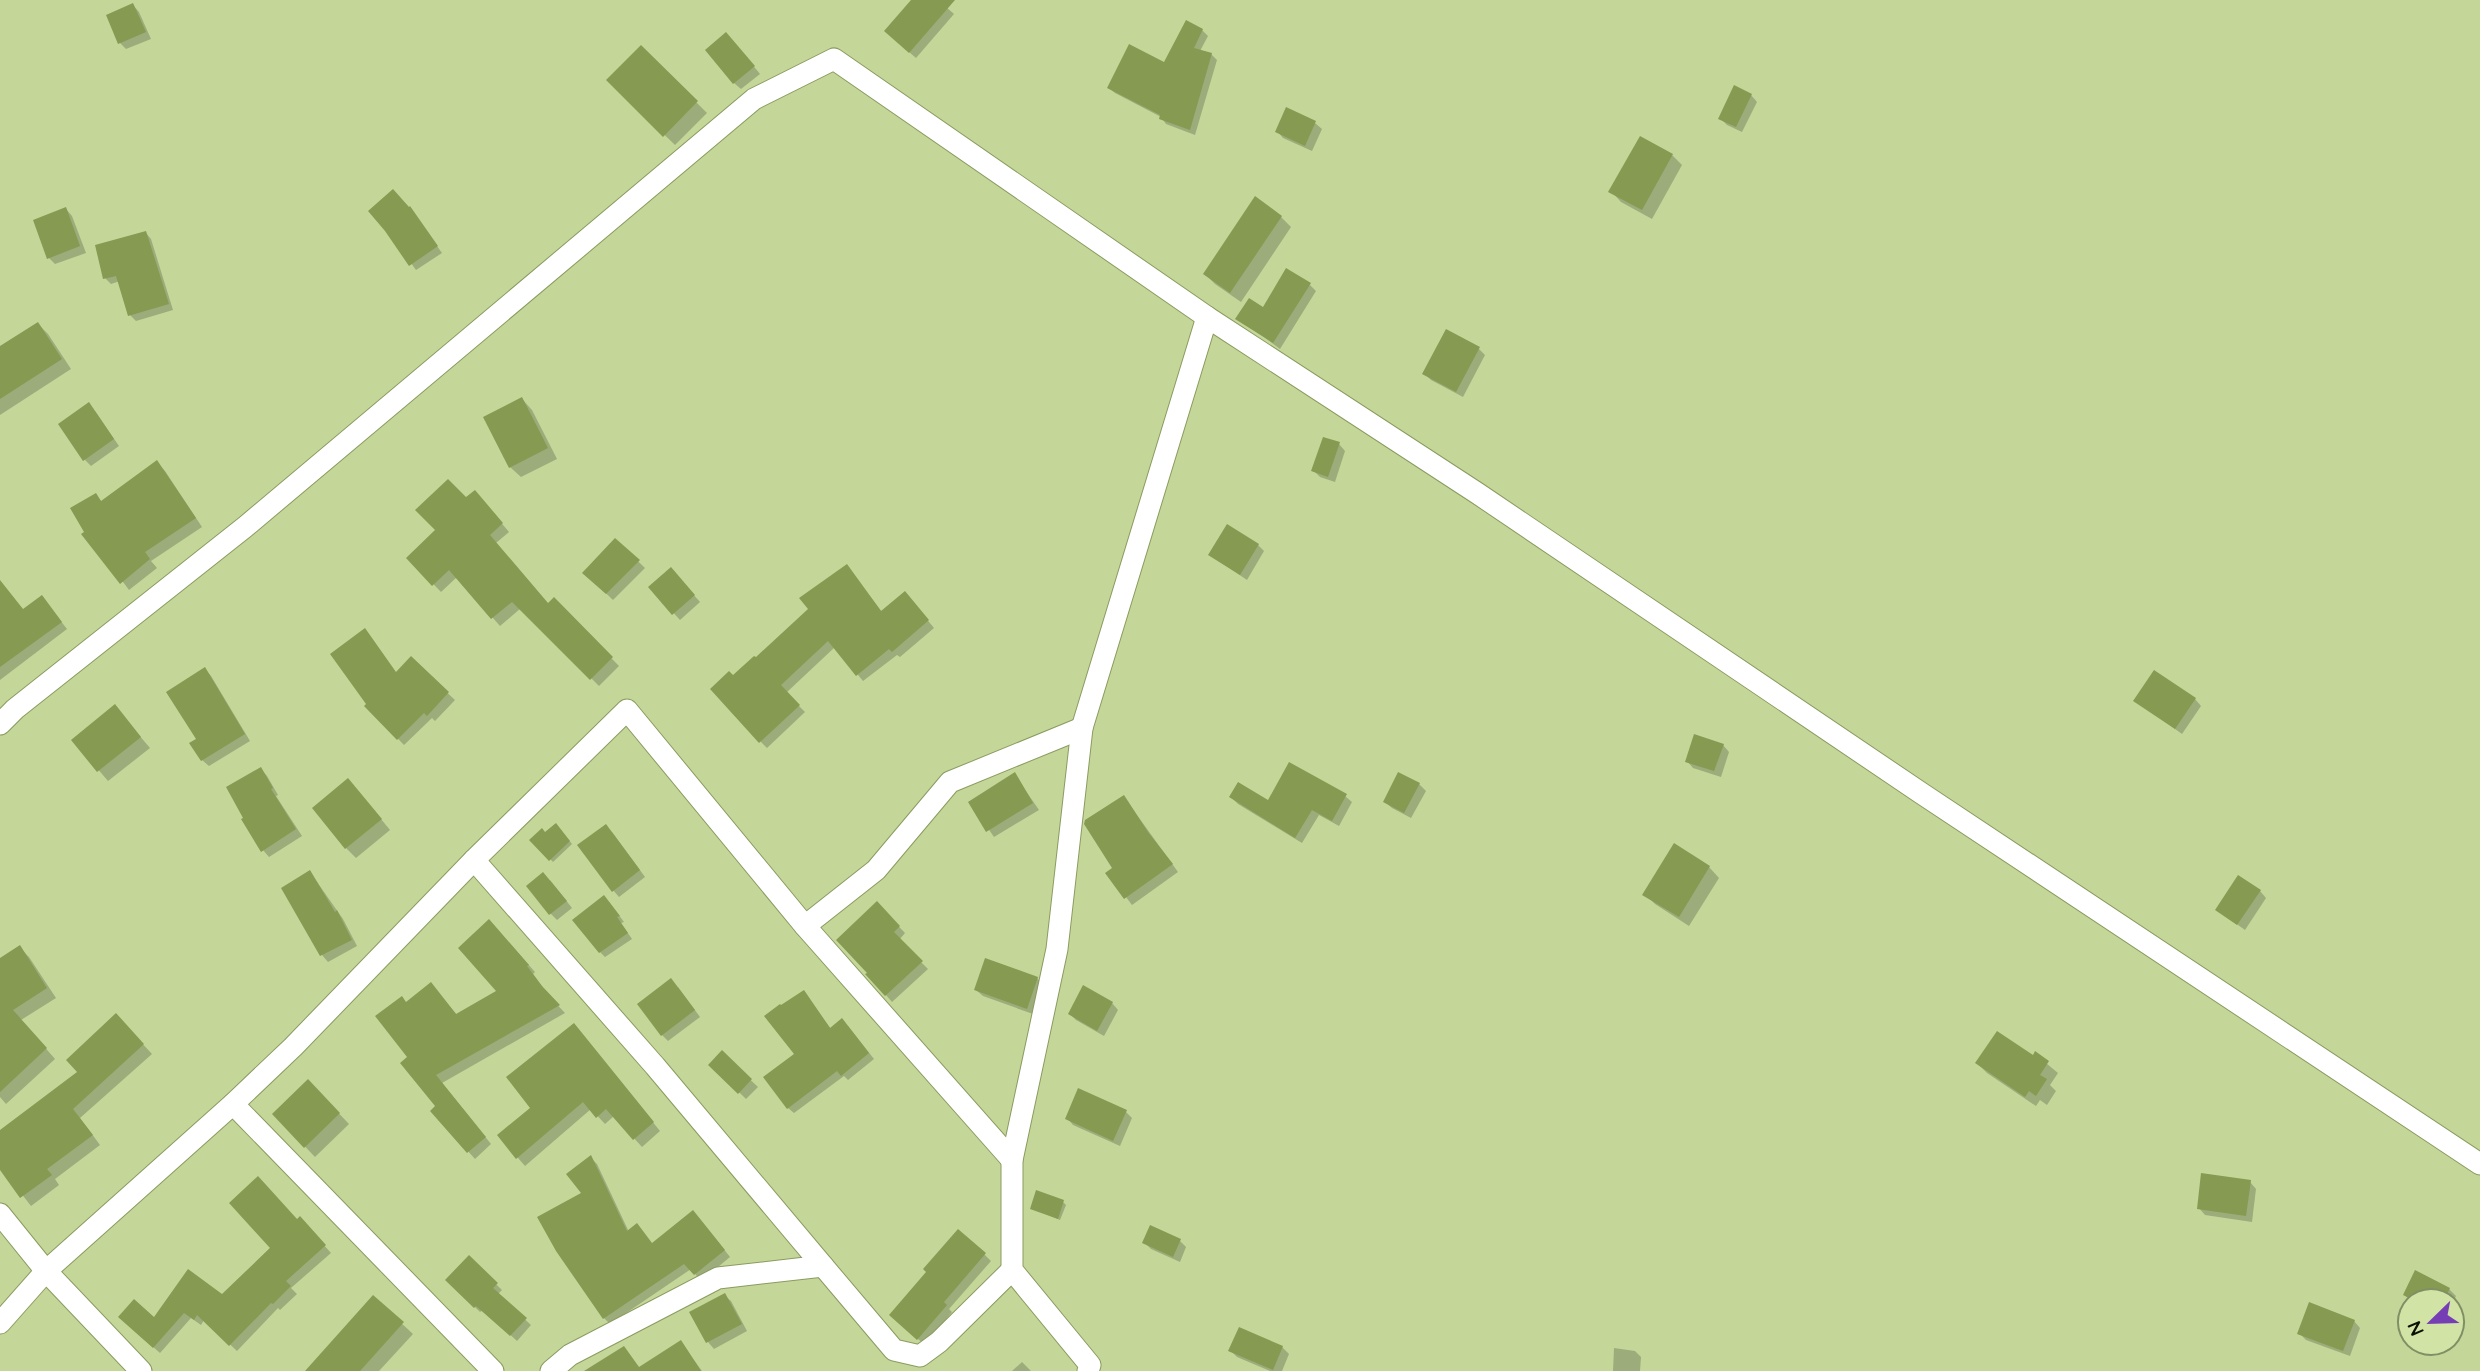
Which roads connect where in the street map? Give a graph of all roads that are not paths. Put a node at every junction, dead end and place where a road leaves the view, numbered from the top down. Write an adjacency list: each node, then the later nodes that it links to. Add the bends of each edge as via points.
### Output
1 (1207, 317): 2 (street, via 834,59 754,99 245,527); 3 (street); 8 (street, via 1478,493)
2 (0, 724)
3 (1082, 728): 5 (street, via 950,782 876,870); 7 (street, via 1057,949)
4 (474, 860): 5 (street, via 628,710); 6 (street); 10 (street)
5 (805, 926): 7 (street)
6 (233, 1104): 12 (street); 16 (street)
7 (1012, 1160): 11 (street)
8 (2480, 1164)
9 (0, 1214): 12 (street)
10 (823, 1266): 11 (street, via 894,1350 920,1356); 17 (street, via 718,1278 570,1355)
11 (1012, 1270): 14 (street)
12 (46, 1271): 13 (street); 15 (street)
13 (0, 1323)
14 (1095, 1369)
15 (141, 1371)
16 (493, 1371)
17 (551, 1371)

